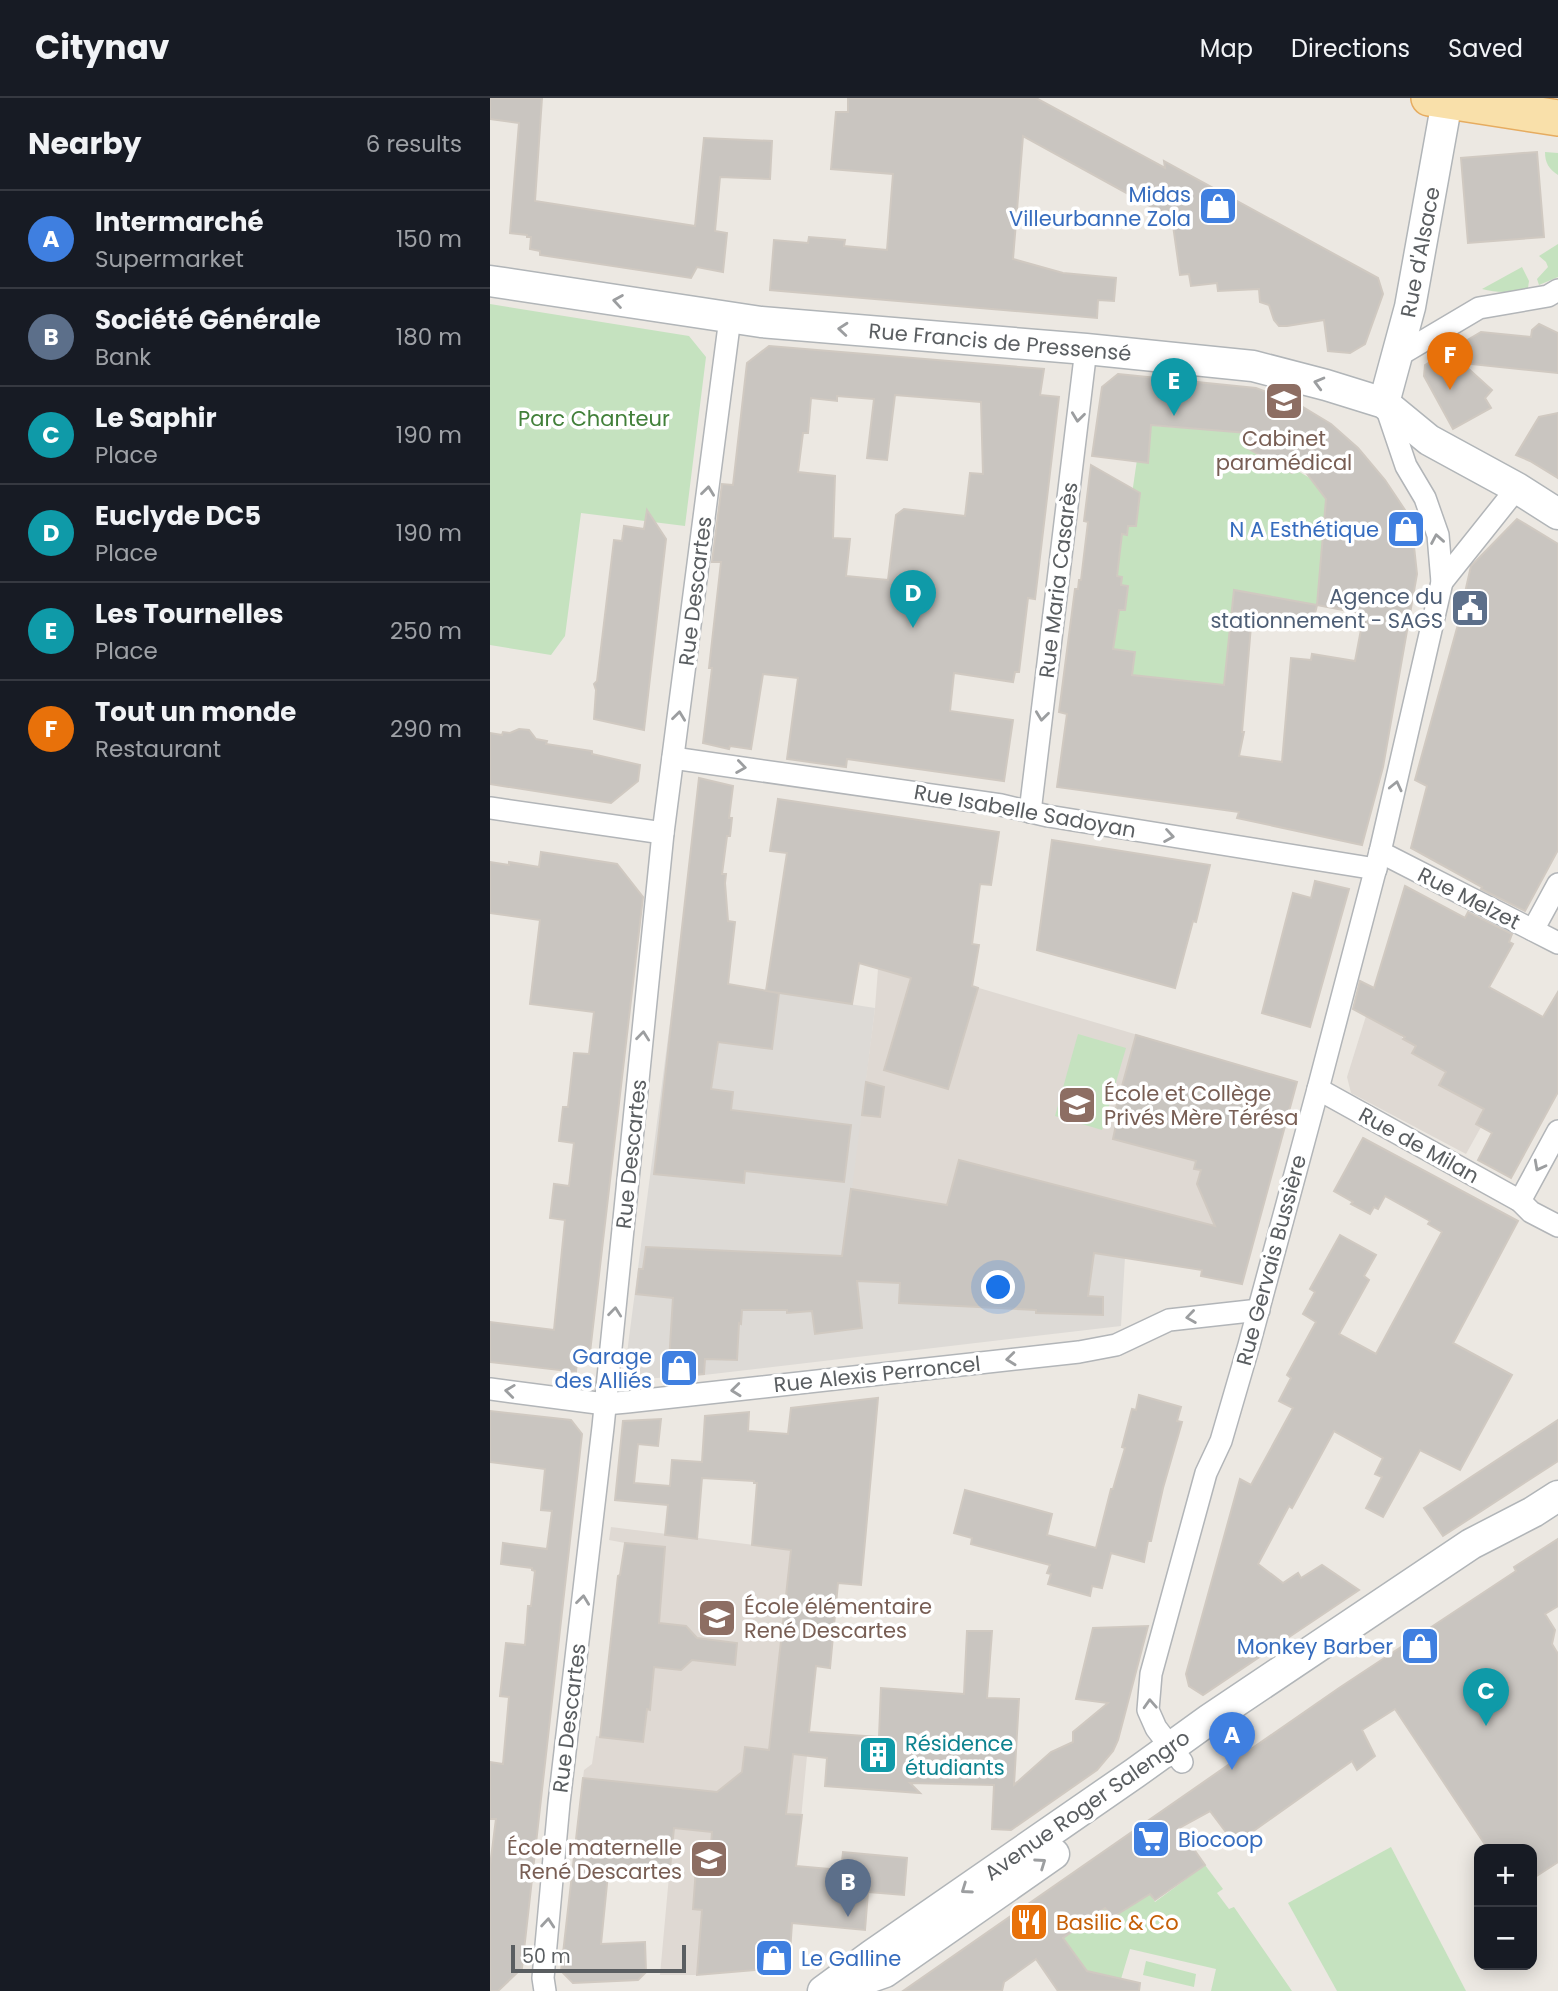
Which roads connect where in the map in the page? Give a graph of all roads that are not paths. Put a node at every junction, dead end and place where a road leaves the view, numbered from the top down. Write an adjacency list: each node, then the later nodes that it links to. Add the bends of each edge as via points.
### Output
1 (1441, 99): 2 (main road); 7 (street, Rue d'Alsace, via 1418,267)
2 (1558, 118)
3 (490, 281): 5 (street, Rue Francis de Pressensé, one-way to 3)
4 (1558, 290): 7 (street, via 1548,296 1479,308)
5 (730, 318): 6 (street, Rue Francis de Pressensé, one-way to 5); 12 (street, Rue Descartes, one-way to 5)
6 (1086, 349): 8 (street, Rue Francis de Pressensé, one-way to 6, via 1253,366); 14 (street, Rue Maria Casarès, one-way to 14)
7 (1398, 356): 8 (street, Rue d'Alsace)
8 (1384, 403): 9 (street, Rue Francis de Pressensé, via 1429,440); 11 (street, Rue Gervais Bussière, one-way to 8, via 1438,535)
9 (1517, 488): 10 (street, Rue Francis de Pressensé); 11 (street, Rue Gervais Bussière)
10 (1558, 514)
11 (1442, 582): 16 (street, Rue Gervais Bussière, one-way to 11)
12 (673, 758): 14 (street, Rue Isabelle Sadoyan, one-way to 14); 15 (street, Rue Descartes)
13 (490, 808): 15 (street)
14 (1030, 811): 16 (street, Rue Isabelle Sadoyan, one-way to 16)
15 (663, 833): 26 (street, Rue Descartes, one-way to 15)
16 (1378, 860): 18 (street, Rue Melzet); 20 (street, Rue Gervais Bussière)
17 (1558, 884): 18 (street)
18 (1533, 930): 19 (street, Rue Melzet)
19 (1558, 943)
20 (1318, 1089): 22 (street, Rue de Milan); 24 (street, Rue Gervais Bussière)
21 (1558, 1131): 22 (street, one-way to 22)
22 (1520, 1201): 23 (street, Rue de Milan)
23 (1558, 1226)
24 (1259, 1310): 26 (street, Rue Alexis Perroncel, one-way to 26, via 1170,1320 1116,1345 1079,1352); 28 (street, Rue Gervais Bussière, one-way to 24, via 1148,1710 1151,1674 1206,1473 1222,1441)
25 (490, 1389): 26 (street, Rue Alexis Perroncel, one-way to 25)
26 (605, 1404): 30 (street, Rue Descartes, one-way to 26, via 559,1803)
27 (1558, 1496): 28 (street, Avenue Roger Salengro, via 1471,1545)
28 (1176, 1755): 29 (street, Avenue Roger Salengro, one-way to 28, via 1136,1797); 31 (street, Avenue Roger Salengro, one-way to 31, via 1135,1773)
29 (878, 1982): 32 (street, Avenue Roger Salengro)
30 (545, 1991)
31 (823, 1991)
32 (833, 1991)

